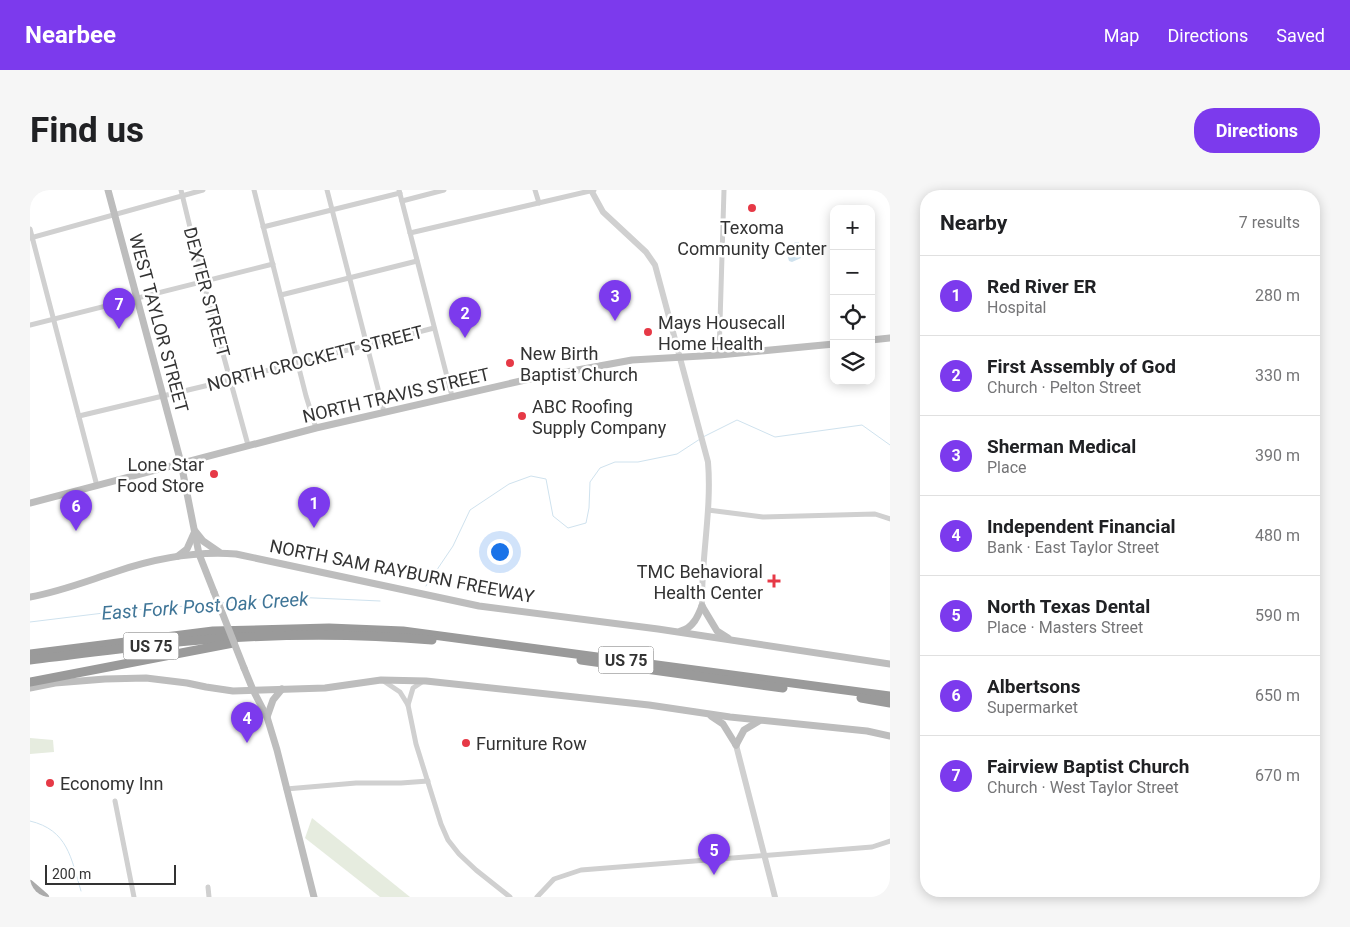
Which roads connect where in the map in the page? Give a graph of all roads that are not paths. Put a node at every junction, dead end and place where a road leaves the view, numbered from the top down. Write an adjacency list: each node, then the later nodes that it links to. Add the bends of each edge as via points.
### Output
1 (108, 190): 14 (main road, WEST TAYLOR STREET)
2 (203, 190): 10 (street)
3 (254, 190): 15 (street)
4 (327, 190): 13 (street)
5 (444, 190): 11 (street)
6 (535, 190): 12 (street)
7 (592, 190): 12 (street); 33 (street, via 603,212 646,252 655,265)
8 (724, 190): 32 (street)
9 (400, 192): 11 (street); 13 (street)
10 (182, 193): 14 (street); 22 (street, DEXTER STREET)
11 (402, 201): 17 (street)
12 (539, 203): 17 (street)
13 (332, 210): 15 (street); 21 (street)
14 (114, 214): 18 (street); 24 (main road, WEST TAYLOR STREET)
15 (263, 227): 20 (street)
16 (30, 229): 18 (street)
17 (410, 234): 19 (street)
18 (31, 238): 25 (street)
19 (417, 261): 21 (street); 27 (street)
20 (273, 264): 22 (street); 23 (street)
21 (349, 278): 23 (street); 31 (street)
22 (203, 281): 24 (street); 35 (street, DEXTER STREET)
23 (280, 295): 34 (street)
24 (137, 298): 25 (street); 36 (main road, WEST TAYLOR STREET)
25 (53, 319): 26 (street); 39 (street)
26 (30, 325)
27 (434, 328): 31 (street, NORTH CROCKETT STREET); 37 (street)
28 (890, 338): 29 (main road)
29 (875, 340)
30 (830, 344): 32 (main road, NORTH TRAVIS STREET)
31 (366, 345): 34 (street, NORTH CROCKETT STREET); 38 (street)
32 (719, 355): 33 (main road, NORTH TRAVIS STREET)
33 (680, 358): 37 (main road, NORTH TRAVIS STREET, via 608,364); 45 (street, via 704,447 709,478)
34 (298, 362): 35 (street, NORTH CROCKETT STREET); 40 (street)
35 (230, 380): 36 (street, NORTH CROCKETT STREET); 41 (street, DEXTER STREET)
36 (163, 396): 39 (street, NORTH CROCKETT STREET); 42 (main road, WEST TAYLOR STREET)
37 (452, 396): 38 (main road, NORTH TRAVIS STREET)
38 (384, 412): 40 (main road, NORTH TRAVIS STREET)
39 (79, 416): 43 (street)
40 (316, 428): 41 (main road, NORTH TRAVIS STREET)
41 (248, 445): 42 (main road, NORTH TRAVIS STREET)
42 (181, 464): 43 (main road, NORTH TRAVIS STREET); 47 (main road, WEST TAYLOR STREET)
43 (97, 486): 44 (main road, NORTH TRAVIS STREET)
44 (30, 503)
45 (708, 510): 46 (street, via 762,517 875,514); 52 (street)
46 (890, 519)
47 (195, 531): 48 (main road); 49 (main road, WEST TAYLOR STREET); 50 (main road, via 187,549)
48 (219, 552): 49 (main road, NORTH SAM RAYBURN FREEWAY); 53 (main road, NORTH SAM RAYBURN FREEWAY, via 479,606)
49 (199, 554): 50 (main road, NORTH SAM RAYBURN FREEWAY); 64 (main road, WEST TAYLOR STREET, bridge)
50 (175, 557): 51 (main road, NORTH SAM RAYBURN FREEWAY)
51 (30, 597)
52 (702, 606): 53 (main road, via 693,624); 55 (main road, via 718,631)
53 (678, 632): 55 (main road, NORTH SAM RAYBURN FREEWAY)
54 (272, 636): 57 (highway, US 75, via 188,641); 61 (highway); 66 (highway, US 75, via 358,636 463,643)
55 (735, 642): 58 (main road, NORTH SAM RAYBURN FREEWAY)
56 (30, 654): 65 (highway, US 75, via 214,631 329,628 403,631)
57 (30, 660)
58 (890, 664)
59 (381, 680): 60 (main road); 63 (main road, via 325,688); 67 (street, via 396,688)
60 (426, 680): 67 (street, via 413,688); 68 (main road)
61 (30, 682)
62 (30, 688): 64 (main road, via 55,683 146,678 222,690)
63 (282, 689): 64 (main road); 69 (main road, via 273,700)
64 (253, 690): 69 (main road, WEST TAYLOR STREET)
65 (890, 696)
66 (890, 703)
67 (408, 705): 73 (street)
68 (707, 714): 70 (main road); 72 (main road, via 723,724)
69 (267, 717): 74 (main road, WEST TAYLOR STREET)
70 (760, 720): 71 (main road); 72 (main road, via 744,730)
71 (890, 736)
72 (736, 745): 77 (street)
73 (428, 781): 74 (street); 84 (street, via 441,824 458,854)
74 (286, 788): 83 (main road, WEST TAYLOR STREET)
75 (115, 801): 81 (street)
76 (890, 841): 77 (street, via 872,847)
77 (764, 855): 85 (street, via 581,870 554,879); 86 (street)
78 (30, 884): 80 (main road)
79 (208, 887): 82 (street)
80 (45, 897)
81 (134, 897)
82 (209, 897)
83 (314, 897)
84 (510, 897)
85 (537, 897)
86 (775, 897)

